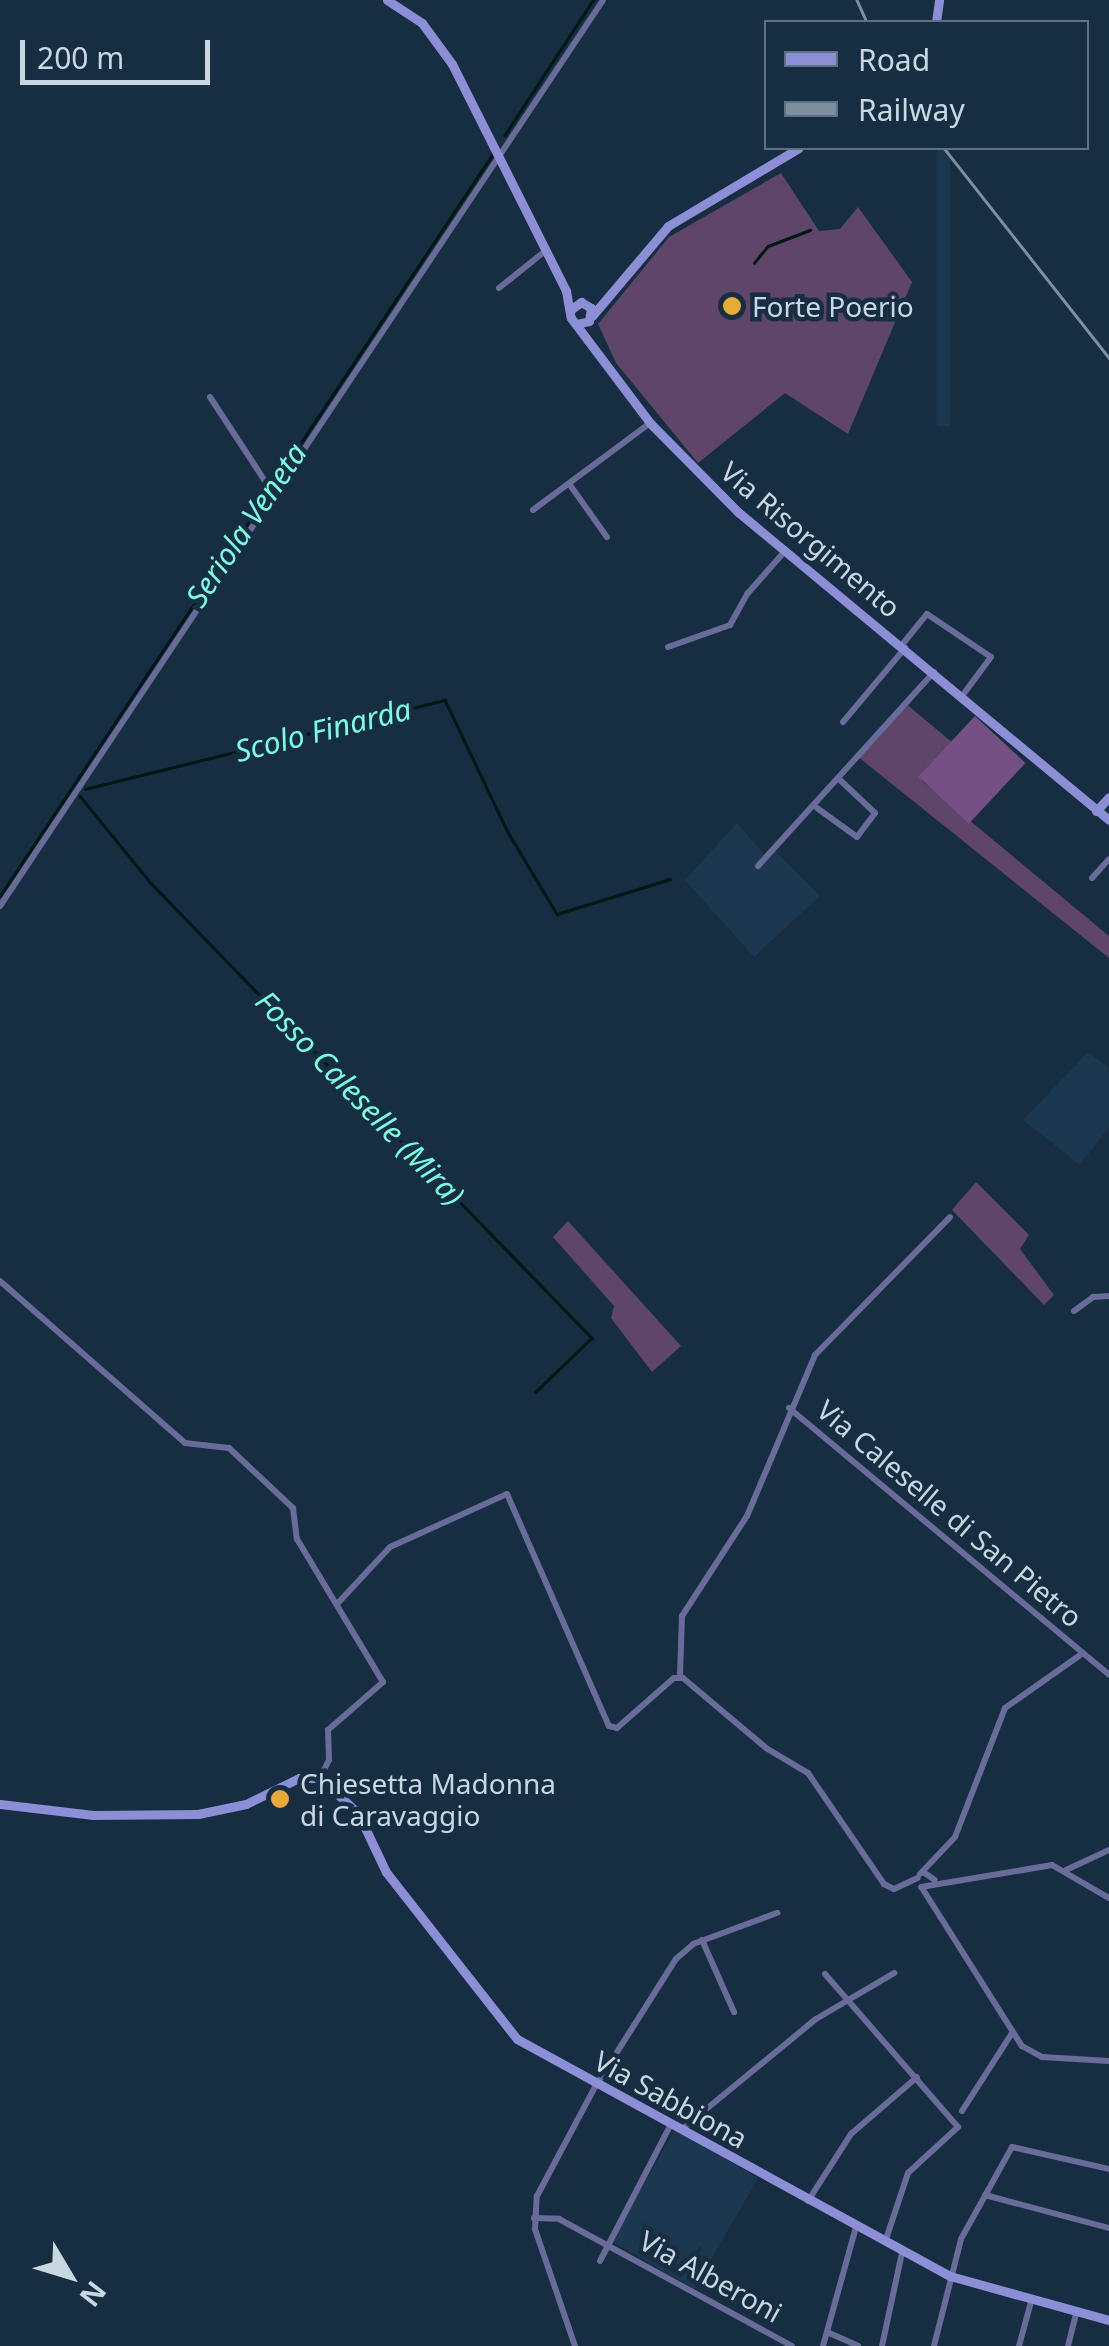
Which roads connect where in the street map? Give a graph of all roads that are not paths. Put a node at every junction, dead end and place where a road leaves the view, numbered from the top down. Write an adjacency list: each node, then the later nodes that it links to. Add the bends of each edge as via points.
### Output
1 (388, 0): 4 (street, Via Risorgimento, via 436,38)
2 (603, 0): 4 (street)
3 (796, 150): 8 (street, via 680,216)
4 (501, 154): 5 (street, Via Risorgimento); 34 (street)
5 (544, 252): 6 (street); 7 (street, Via Risorgimento)
6 (499, 288)
7 (566, 291): 9 (street, Via Risorgimento); 10 (street, Via Risorgimento)
8 (603, 296): 9 (street); 11 (street)
9 (583, 302): 10 (street); 11 (street, Via Risorgimento)
10 (570, 310): 12 (street, Via Risorgimento)
11 (591, 317): 12 (street); 13 (street, Via Risorgimento)
12 (578, 324): 13 (street, Via Risorgimento)
13 (591, 337): 15 (street, Via Risorgimento)
14 (210, 398): 16 (street)
15 (650, 423): 17 (street); 20 (street, Via Risorgimento)
16 (268, 484)
17 (570, 486): 18 (street); 19 (street)
18 (533, 510)
19 (606, 537)
20 (785, 551): 21 (street, via 730,625); 22 (street, Via Risorgimento)
21 (668, 647)
22 (903, 647): 23 (street, Via Risorgimento); 24 (street, Via Risorgimento, via 927,614 991,657); 25 (street)
23 (934, 672): 24 (street, Via Risorgimento); 26 (street)
24 (962, 696): 29 (street, Via Risorgimento)
25 (843, 722)
26 (841, 781): 28 (street); 28 (street, via 875,814 857,837)
27 (1109, 797): 29 (street)
28 (817, 808): 32 (street)
29 (1096, 812): 30 (street, Via Risorgimento)
30 (1109, 820)
31 (1109, 859): 33 (street)
32 (758, 866)
33 (1092, 878)
34 (0, 906)
35 (950, 1217): 39 (street, Via Caleselle di San Pietro, via 822,1343)
36 (0, 1281): 40 (street, via 185,1443 225,1445 276,1487 295,1512 297,1539)
37 (1109, 1296): 38 (street, via 1093,1296)
38 (1074, 1311)
39 (789, 1408): 41 (street, Via Caleselle di San Pietro, via 1034,1609); 43 (street, Via Caleselle di San Pietro, via 747,1516 682,1616)
40 (338, 1602): 43 (street, via 390,1547 507,1494 609,1726 618,1728); 44 (street, via 383,1682 328,1730 329,1760)
41 (1080, 1655): 42 (street, Via Caleselle di San Pietro); 48 (street, Via Caleselle di San Pietro, via 1005,1708 956,1837)
42 (1109, 1675)
43 (680, 1677): 48 (street, via 766,1748 808,1772 884,1884 894,1889)
44 (320, 1778): 45 (street, via 299,1778 246,1804 198,1814 93,1815); 61 (street, Via Sabbiona, via 372,1832 386,1872 507,2029)
45 (0, 1804)
46 (1109, 1850): 47 (street)
47 (1066, 1870): 49 (street, via 1052,1865); 51 (street)
48 (919, 1876): 49 (street, via 932,1873); 50 (street)
49 (936, 1880): 50 (street)
50 (922, 1888): 58 (street)
51 (1109, 1898)
52 (777, 1913): 53 (street)
53 (702, 1940): 57 (street); 61 (street, via 676,1959)
54 (894, 1973): 56 (street)
55 (826, 1974): 56 (street)
56 (850, 2001): 60 (street); 64 (street, via 816,2019)
57 (734, 2012)
58 (1012, 2032): 59 (street, via 1034,2056); 62 (street)
59 (1109, 2061)
60 (917, 2077): 67 (street, via 851,2134); 71 (street, via 958,2128 908,2173)
61 (598, 2085): 63 (street, Via Sabbiona); 68 (street, via 537,2196)
62 (962, 2110)
63 (671, 2124): 64 (street, Via Sabbiona); 72 (street, Via Alberoni)
64 (682, 2130): 67 (street, Via Sabbiona)
65 (1109, 2169): 66 (street, via 1016,2145)
66 (984, 2195): 70 (street); 75 (street)
67 (808, 2201): 69 (street, Via Sabbiona)
68 (534, 2218): 72 (street, Via Alberoni, via 559,2218); 81 (street)
69 (856, 2227): 71 (street, Via Sabbiona); 79 (street)
70 (1109, 2228)
71 (884, 2244): 73 (street, Via Sabbiona)
72 (608, 2245): 74 (street, Via Alberoni); 82 (street, Via Alberoni)
73 (902, 2253): 75 (street, Via Sabbiona); 85 (street)
74 (600, 2261)
75 (950, 2276): 76 (street, Via Sabbiona); 86 (street)
76 (1032, 2298): 77 (street, Via Sabbiona); 80 (street)
77 (1077, 2310): 78 (street, Via Sabbiona); 87 (street)
78 (1109, 2320)
79 (827, 2332): 83 (street); 84 (street)
80 (1022, 2345)
81 (575, 2346)
82 (792, 2346)
83 (823, 2346)
84 (858, 2346)
85 (882, 2346)
86 (934, 2346)
87 (1068, 2346)

